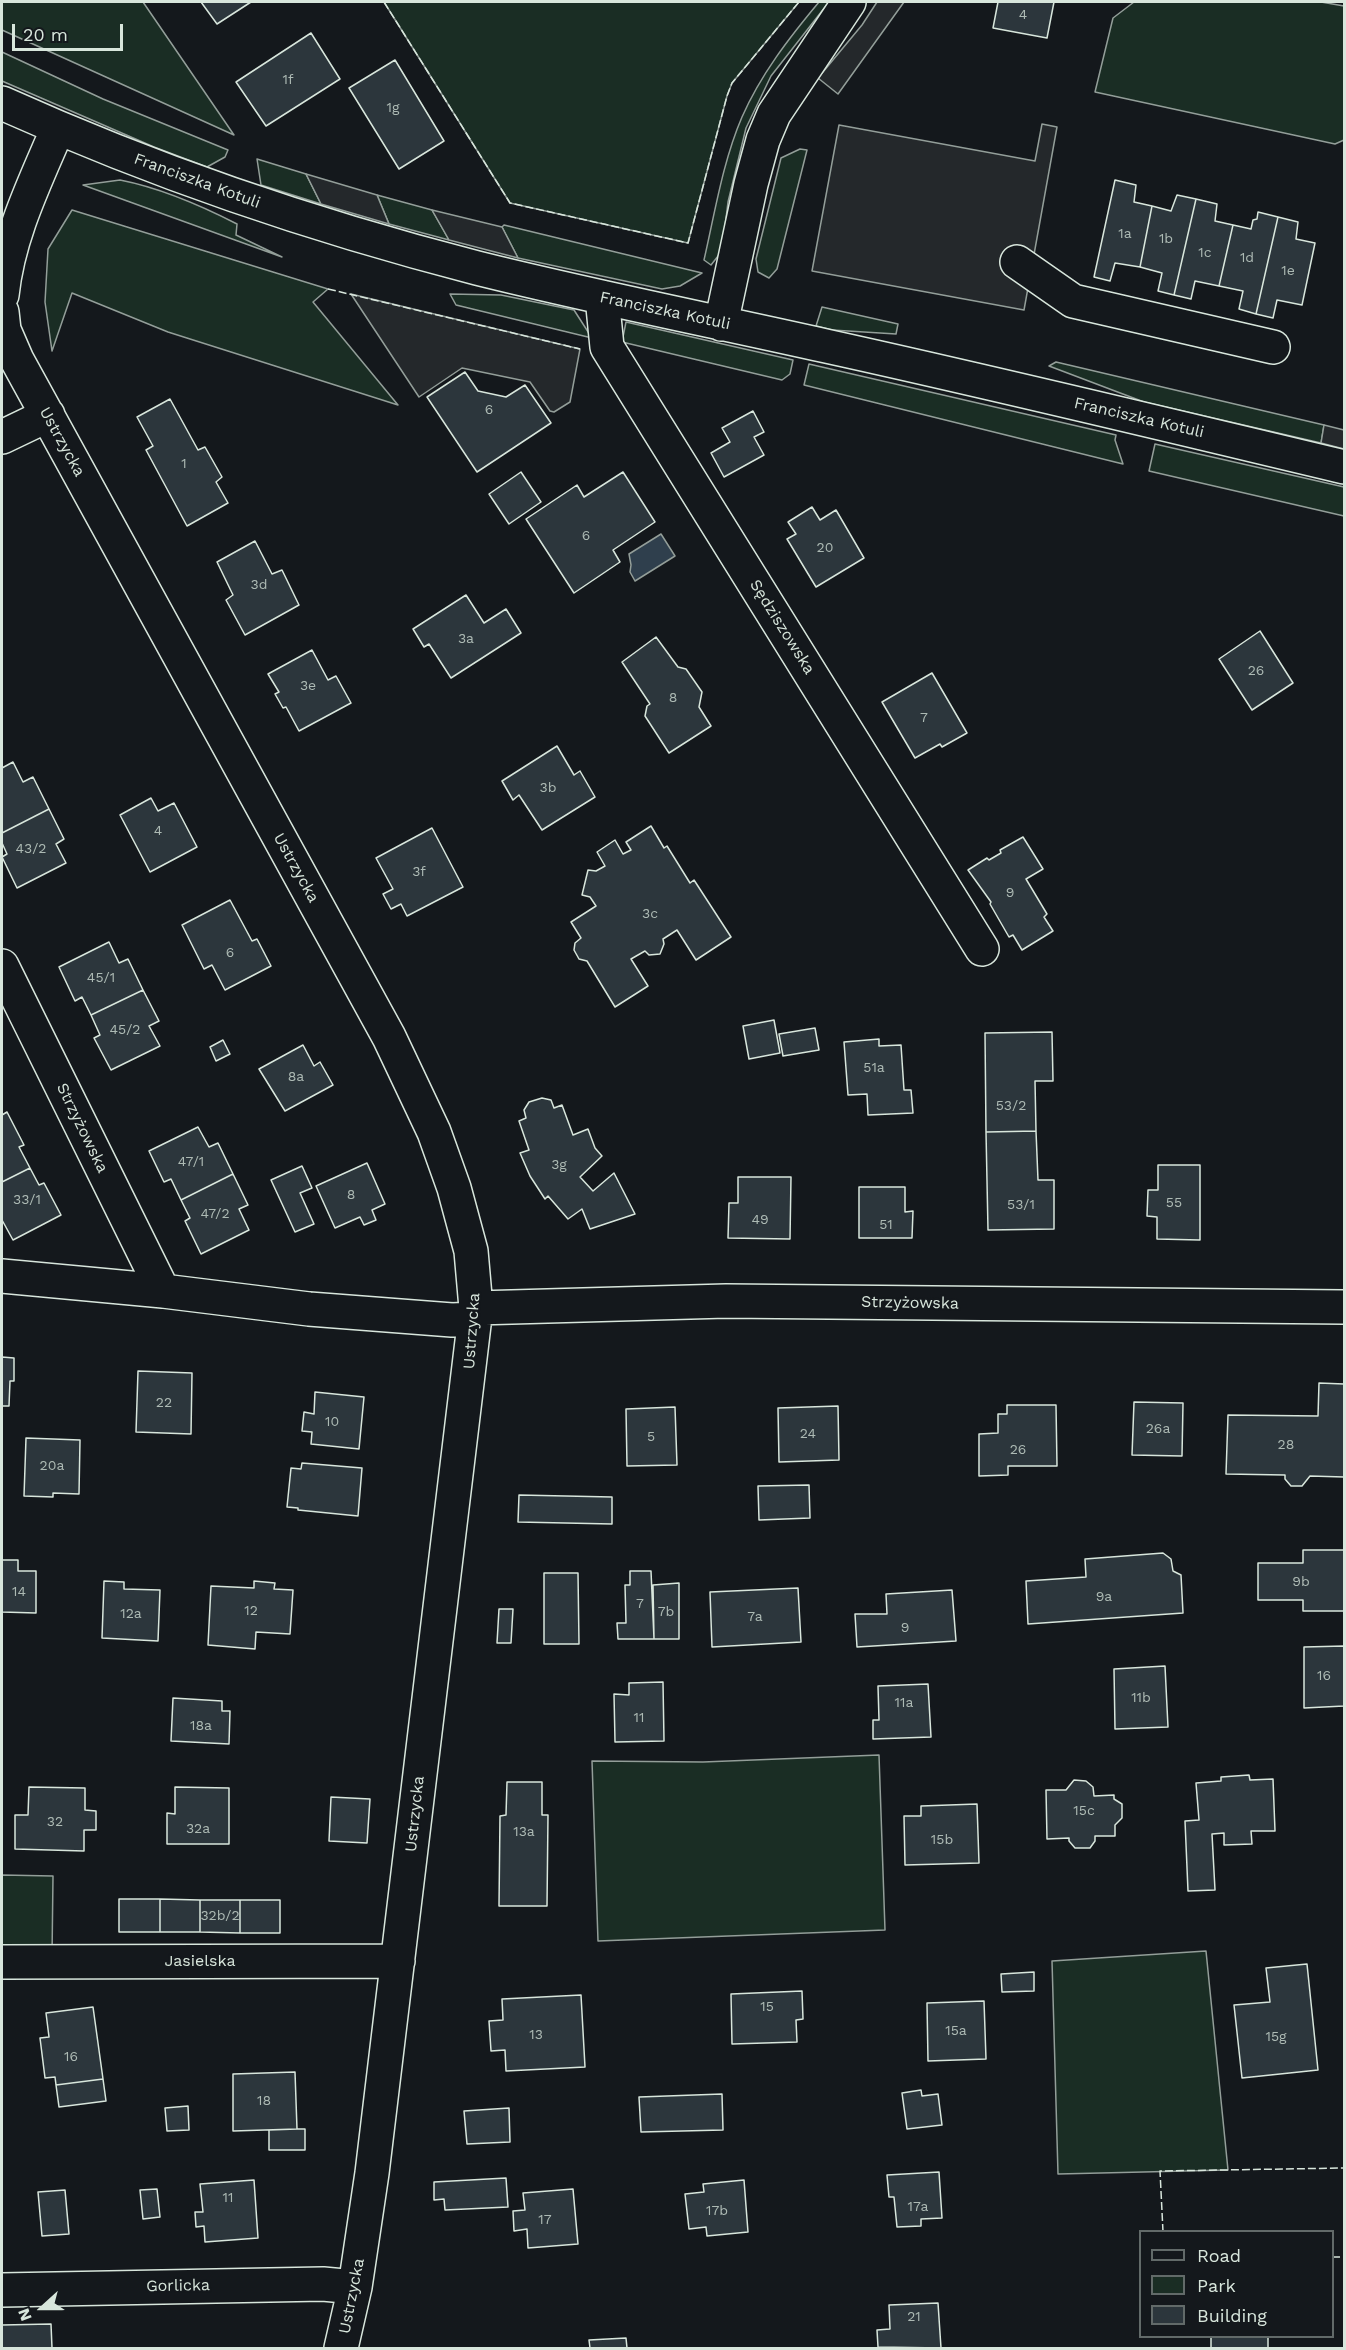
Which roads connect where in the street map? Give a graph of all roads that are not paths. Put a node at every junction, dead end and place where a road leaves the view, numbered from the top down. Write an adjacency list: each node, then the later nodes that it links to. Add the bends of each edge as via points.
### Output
1 (849, 2): 8 (street, via 774,114 763,140)
2 (2, 103): 3 (street, Franciszka Kotuli)
3 (58, 128): 5 (street, via 18,222); 6 (street, Franciszka Kotuli, via 148,165 307,220 477,268)
4 (1017, 262): 9 (street, via 1073,301)
5 (2, 295)
6 (602, 297): 8 (street, Franciszka Kotuli); 13 (street, Sędziszowska, via 607,347)
7 (2, 312): 10 (street, Ustrzycka, via 4,330 17,360)
8 (721, 324): 12 (street, Franciszka Kotuli)
9 (1273, 347)
10 (48, 415): 11 (street); 18 (street, Ustrzycka, via 389,1037 434,1132 454,1188 471,1251)
11 (2, 437)
12 (1344, 467)
13 (982, 949)
14 (2, 966): 16 (street, Strzyżowska)
15 (2, 1276): 16 (street, Strzyżowska)
16 (163, 1291): 18 (street, Strzyżowska, via 309,1310 452,1320)
17 (1344, 1307): 18 (street, Strzyżowska, via 726,1301)
18 (476, 1314): 19 (street, Ustrzycka)
19 (398, 1961): 20 (street, Jasielska); 21 (street, Ustrzycka)
20 (2, 1962)
21 (355, 2288): 22 (street, Gorlicka, via 300,2284); 23 (street, Ustrzycka)
22 (2, 2290)
23 (341, 2349)

